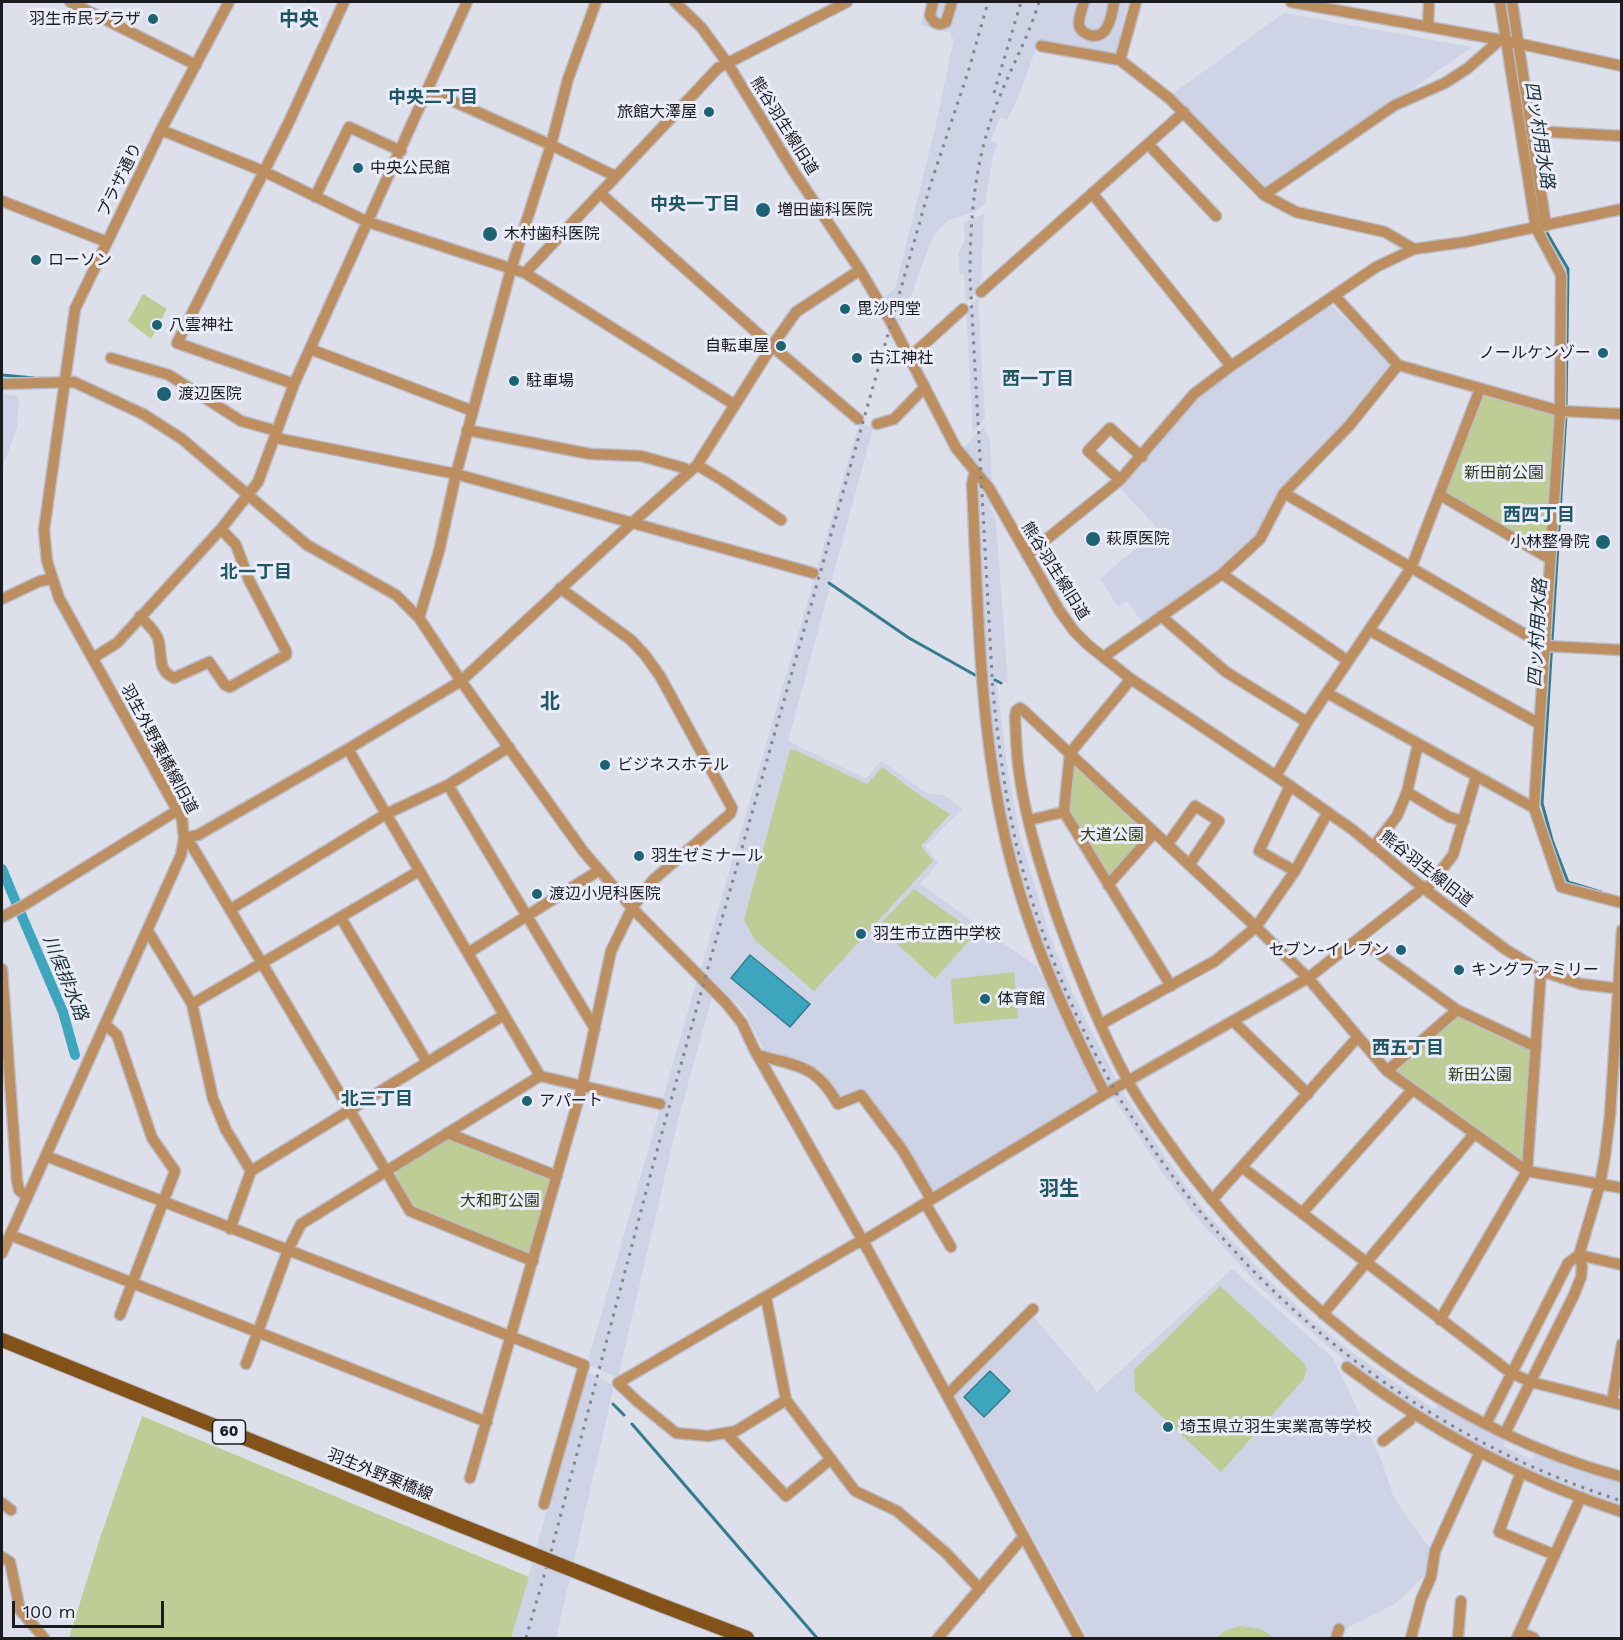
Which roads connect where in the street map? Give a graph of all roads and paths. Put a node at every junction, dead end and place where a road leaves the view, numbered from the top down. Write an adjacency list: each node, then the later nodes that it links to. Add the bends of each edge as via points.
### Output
1 (70, 2): 23 (street)
2 (229, 2): 23 (street, プラザ通り)
3 (344, 2): 33 (street)
4 (467, 2): 25 (street)
5 (596, 2): 31 (street, via 568,79)
6 (675, 2): 22 (street, 熊谷羽生線旧道)
7 (847, 2): 22 (street)
8 (933, 2): 9 (street, via 930,15 940,24 948,20)
9 (952, 2)
10 (1084, 2): 11 (street, via 1079,28 1099,36 1105,30)
11 (1114, 2)
12 (1137, 2): 21 (street)
13 (1291, 2): 17 (street)
14 (1429, 2): 18 (street)
15 (1500, 2): 19 (street)
16 (1512, 2): 19 (street)
17 (1356, 7): 18 (street)
18 (1428, 27): 19 (street)
19 (1508, 42): 24 (street); 28 (street); 37 (street, via 1445,83 1395,105); 43 (street)
20 (1041, 46): 21 (street)
21 (1120, 60): 26 (street)
22 (728, 64): 34 (street, via 718,68); 47 (street, 熊谷羽生線旧道)
23 (196, 65): 27 (street, プラザ通り)
24 (1622, 66)
25 (428, 90): 31 (street); 32 (street)
26 (1184, 112): 30 (street); 37 (street)
27 (161, 130): 33 (street); 44 (street, プラザ通り)
28 (1531, 131): 29 (street); 43 (street)
29 (1622, 136)
30 (1148, 144): 36 (street); 41 (street)
31 (551, 145): 34 (street); 46 (street)
32 (401, 151): 38 (street, via 350,127); 42 (street)
33 (263, 171): 38 (street); 60 (street, via 177,343)
34 (615, 176): 35 (street)
35 (600, 193): 48 (street); 52 (street)
36 (1092, 193): 49 (street); 57 (street)
37 (1264, 195): 45 (street, via 1296,212 1385,232)
38 (315, 196): 42 (street)
39 (2, 201): 44 (street)
40 (1622, 209): 43 (street)
41 (1216, 216)
42 (368, 222): 46 (street); 53 (street)
43 (1541, 227): 45 (street); 65 (street, via 1561,275)
44 (107, 242): 58 (street, プラザ通り, via 75,309)
45 (1414, 249): 50 (street, via 1376,267)
46 (511, 269): 48 (street); 64 (street)
47 (860, 270): 52 (street, via 796,312); 54 (street, 熊谷羽生線旧道)
48 (525, 273): 63 (street)
49 (981, 292)
50 (1335, 296): 56 (street); 57 (street)
51 (963, 309): 54 (street)
52 (772, 346): 63 (street); 67 (street)
53 (310, 349): 60 (street); 64 (street)
54 (910, 357): 61 (street, 熊谷羽生線旧道)
55 (111, 358): 70 (street, via 169,375 241,421)
56 (1398, 365): 62 (street); 76 (street, via 1349,426)
57 (1231, 366): 71 (street, via 1194,394)
58 (64, 381): 59 (street); 78 (street, via 93,389 165,427); 87 (street, 羽生外野栗橋線旧道, via 44,530)
59 (2, 384)
60 (294, 384): 70 (street)
61 (925, 387): 68 (street, via 894,419); 73 (street, 熊谷羽生線旧道, via 956,448)
62 (1480, 388): 65 (street); 77 (street)
63 (735, 405): 72 (street)
64 (472, 411): 69 (street)
65 (1560, 411): 66 (street); 83 (street)
66 (1622, 414)
67 (858, 419)
68 (877, 424)
69 (467, 430): 72 (street, via 590,454 641,456); 74 (street)
70 (276, 434): 74 (street); 78 (street, via 258,482)
71 (1142, 457): 75 (street); 75 (street, via 1110,428 1088,451)
72 (693, 468): 79 (street, via 722,480); 80 (street)
73 (975, 471): 82 (street, 熊谷羽生線旧道); 164 (street, via 972,484 982,685 1002,825 1044,965)
74 (456, 474): 80 (street); 92 (street)
75 (1120, 480): 82 (street)
76 (1284, 493): 84 (street); 86 (street, via 1260,539)
77 (1440, 495): 83 (street); 84 (street)
78 (247, 496): 81 (street); 92 (street, via 307,545 396,594)
79 (781, 520)
80 (633, 522): 85 (street); 88 (street)
81 (221, 529): 90 (street); 90 (street, via 236,545 286,655 227,687 209,662 171,678 160,661 158,639)
82 (1027, 555): 97 (street, 熊谷羽生線旧道, via 1074,631)
83 (1550, 559): 94 (street)
84 (1411, 568): 93 (street); 94 (street)
85 (813, 573)
86 (1222, 574): 91 (street); 98 (street)
87 (51, 579): 89 (street); 96 (street, 羽生外野栗橋線旧道)
88 (560, 588): 100 (street); 131 (street, via 631,640 645,655 732,808 730,814 653,880)
89 (2, 599)
90 (140, 616): 96 (street, via 117,643)
91 (1161, 616): 97 (street); 102 (street, via 1226,672)
92 (419, 618): 100 (street)
93 (1369, 630): 98 (street); 103 (street)
94 (1545, 645): 95 (street); 103 (street)
95 (1622, 650)
96 (93, 658): 114 (street, 羽生外野栗橋線旧道)
97 (1104, 658): 99 (street, 熊谷羽生線旧道)
98 (1348, 661): 101 (street)
99 (1131, 679): 107 (street); 108 (street, 熊谷羽生線旧道)
100 (461, 681): 105 (street); 106 (street)
101 (1327, 693): 102 (street); 104 (street)
102 (1307, 722): 108 (street)
103 (1538, 723): 113 (street)
104 (1418, 744): 109 (street); 112 (street)
105 (509, 747): 110 (street); 126 (street)
106 (348, 749): 117 (street); 121 (street, via 198,834)
107 (1070, 753): 115 (street); 118 (street, via 1024,711 1016,711 1018,765); 120 (street)
108 (1276, 776): 111 (street, 熊谷羽生線旧道)
109 (1476, 777): 113 (street); 119 (street)
110 (448, 785): 117 (street); 134 (street)
111 (1290, 786): 116 (street, 熊谷羽生線旧道); 127 (street, via 1259,851)
112 (1407, 792): 119 (street, via 1449,818); 123 (street, via 1397,816)
113 (1534, 808): 130 (street, via 1561,887)
114 (178, 810): 121 (street, 羽生外野栗橋線旧道); 133 (street)
115 (1064, 812): 118 (street); 128 (street)
116 (1328, 812): 123 (street, 熊谷羽生線旧道); 127 (street)
117 (386, 814): 125 (street); 132 (street)
118 (1029, 820): 152 (street, via 1079,977)
119 (1464, 821): 129 (street, via 1453,855)
120 (1154, 833): 122 (street); 128 (street)
121 (184, 838): 132 (street); 139 (street, 羽生外野栗橋線旧道, via 176,868)
122 (1167, 845): 124 (street); 124 (street, via 1195,806 1219,820)
123 (1373, 847): 129 (street, 熊谷羽生線旧道)
124 (1189, 866): 136 (street)
125 (419, 871): 135 (street); 141 (street)
126 (598, 871): 131 (street); 134 (street)
127 (1295, 872): 136 (street)
128 (1108, 885): 146 (street)
129 (1424, 888): 140 (street); 144 (street, 熊谷羽生線旧道)
130 (1622, 903)
131 (632, 908): 154 (street, via 611,951); 157 (street, via 726,1003 742,1023)
132 (231, 909): 142 (street)
133 (10, 913): 137 (street)
134 (527, 916): 141 (street); 154 (street)
135 (340, 918): 142 (street); 158 (street)
136 (1256, 927): 145 (street); 146 (street, via 1215,961)
137 (2, 928)
138 (1622, 930): 147 (street)
139 (148, 931): 148 (street); 153 (street, 羽生外野栗橋線旧道)
140 (1359, 939): 145 (street); 149 (street)
141 (468, 953): 150 (street)
142 (263, 963): 148 (street); 167 (street)
143 (2, 969): 178 (street, via 18,1181 19,1190)
144 (1541, 971): 147 (street, 熊谷羽生線旧道, via 1581,984); 156 (street)
145 (1308, 978): 151 (street); 155 (street)
146 (1171, 986): 152 (street)
147 (1620, 989): 176 (street)
148 (192, 1004): 173 (street, via 213,1099)
149 (1457, 1010): 156 (street); 159 (street)
150 (504, 1015): 158 (street); 160 (street)
151 (1234, 1022): 161 (street); 165 (street)
152 (1101, 1024): 161 (street)
153 (106, 1025): 170 (street, 羽生外野栗橋線旧道); 181 (street, via 117,1035 152,1138 175,1171)
154 (595, 1029): 162 (street)
155 (1357, 1038): 159 (street); 165 (street)
156 (1536, 1047): 172 (street)
157 (758, 1055): 180 (street, via 811,1070 827,1085 837,1104 861,1095 903,1151); 185 (street)
158 (427, 1062): 167 (street)
159 (1387, 1071): 163 (street)
160 (540, 1076): 162 (street); 168 (street)
161 (1128, 1082): 164 (street); 179 (street)
162 (582, 1087): 166 (street); 175 (street)
163 (1412, 1090): 169 (street); 182 (street)
164 (1105, 1094): 180 (street)
165 (1308, 1094): 171 (street)
166 (660, 1104)
167 (350, 1110): 173 (street); 174 (street)
168 (447, 1133): 174 (street); 175 (street)
169 (1474, 1134): 172 (street); 191 (street)
170 (46, 1156): 178 (street, 羽生外野栗橋線旧道); 181 (street)
171 (1243, 1168): 179 (street); 182 (street)
172 (1527, 1170): 176 (street); 198 (street)
173 (251, 1171): 183 (street)
174 (386, 1172): 187 (street, via 301,1224); 190 (street, via 414,1214)
175 (557, 1176): 190 (street)
176 (1600, 1184): 177 (street); 189 (street)
177 (1622, 1188)
178 (27, 1197): 184 (street, 羽生外野栗橋線旧道)
179 (1212, 1200): 196 (street, via 1266,1261)
180 (928, 1201): 185 (street); 186 (street)
181 (163, 1202): 183 (street); 193 (street)
182 (1303, 1212): 191 (street)
183 (230, 1228): 187 (street)
184 (10, 1235): 188 (street, 羽生外野栗橋線旧道); 193 (street)
185 (863, 1241): 194 (street); 207 (street)
186 (951, 1247)
187 (288, 1250): 199 (street); 200 (street)
188 (2, 1253)
189 (1579, 1255): 192 (street); 205 (street, via 1568,1263); 206 (street, via 1582,1266 1577,1286)
190 (533, 1261): 200 (street)
191 (1367, 1262): 196 (street); 198 (street)
192 (1622, 1265)
193 (132, 1283): 197 (street); 199 (street)
194 (766, 1297): 208 (street); 213 (street, via 618,1383 676,1433)
195 (1033, 1309): 207 (street)
196 (1323, 1314): 212 (street, via 1405,1377)
197 (120, 1316)
198 (1440, 1320): 205 (street)
199 (258, 1332): 203 (street); 211 (street)
200 (511, 1337): 211 (street); 222 (street, via 584,1365)
201 (2, 1340): 231 (main road, 羽生外野栗橋線 / 60, bridge)
202 (1622, 1344): 209 (street)
203 (246, 1364)
204 (1347, 1367): 210 (street)
205 (1511, 1373): 206 (street); 212 (street)
206 (1531, 1382): 209 (street); 214 (street)
207 (947, 1395): 224 (street)
208 (786, 1400): 213 (street, via 736,1431); 217 (street)
209 (1616, 1403)
210 (1413, 1414): 215 (street); 216 (street)
211 (487, 1422): 220 (street)
212 (1486, 1424): 214 (street)
213 (726, 1433): 217 (street, via 786,1496)
214 (1505, 1433): 219 (street, via 1556,1456)
215 (1383, 1441)
216 (1480, 1452): 218 (street); 234 (street, via 1435,1551 1431,1577)
217 (831, 1459): 227 (street, via 855,1491 897,1511)
218 (1521, 1472): 221 (street); 225 (street, via 1499,1532)
219 (1622, 1477)
220 (470, 1478)
221 (1581, 1497): 223 (street); 225 (street)
222 (544, 1504)
223 (1622, 1512)
224 (1024, 1536): 227 (street); 233 (street)
225 (1555, 1555): 229 (street)
226 (2, 1557): 230 (street, via 10,1562 20,1610)
227 (980, 1589): 232 (street)
228 (1461, 1601): 235 (street)
229 (1519, 1635): 236 (street)
230 (44, 1638)
231 (747, 1638)
232 (938, 1638)
233 (1079, 1638)
234 (1411, 1638)
235 (1458, 1638)
236 (1534, 1638)

